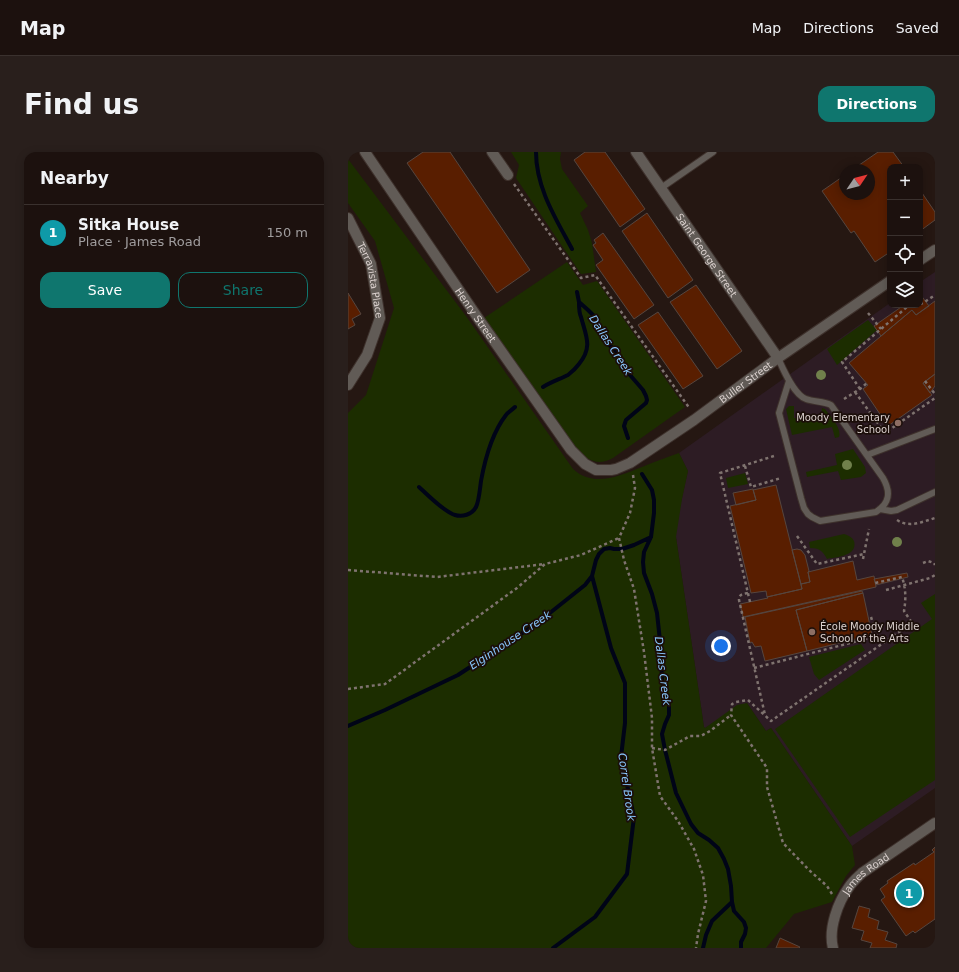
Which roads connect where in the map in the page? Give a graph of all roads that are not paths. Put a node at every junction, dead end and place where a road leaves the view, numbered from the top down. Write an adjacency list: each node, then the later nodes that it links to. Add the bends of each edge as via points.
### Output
1 (364, 152): 16 (street, Henry Street, via 571,450 577,458)
2 (492, 152): 5 (street)
3 (636, 152): 6 (street, Saint George Street)
4 (713, 152): 6 (lane)
5 (508, 175)
6 (661, 188): 11 (street, Saint George Street)
7 (348, 218): 13 (street, Terravista Place, via 371,264 380,318 367,355)
8 (935, 250): 9 (street)
9 (923, 258)
10 (887, 283): 11 (street, Buller Street)
11 (778, 358): 12 (lane); 16 (street, Buller Street, via 624,466 611,470)
12 (789, 381): 15 (lane, via 802,398 831,405); 18 (lane, via 779,413 804,508 820,521 876,512)
13 (348, 385)
14 (935, 429): 15 (lane)
15 (867, 455): 18 (lane, via 887,488 888,496)
16 (596, 470)
17 (935, 492): 18 (lane, via 897,510)
18 (880, 509)
19 (935, 823): 20 (street, James Road, via 862,873 849,888 832,926)
20 (833, 948)

